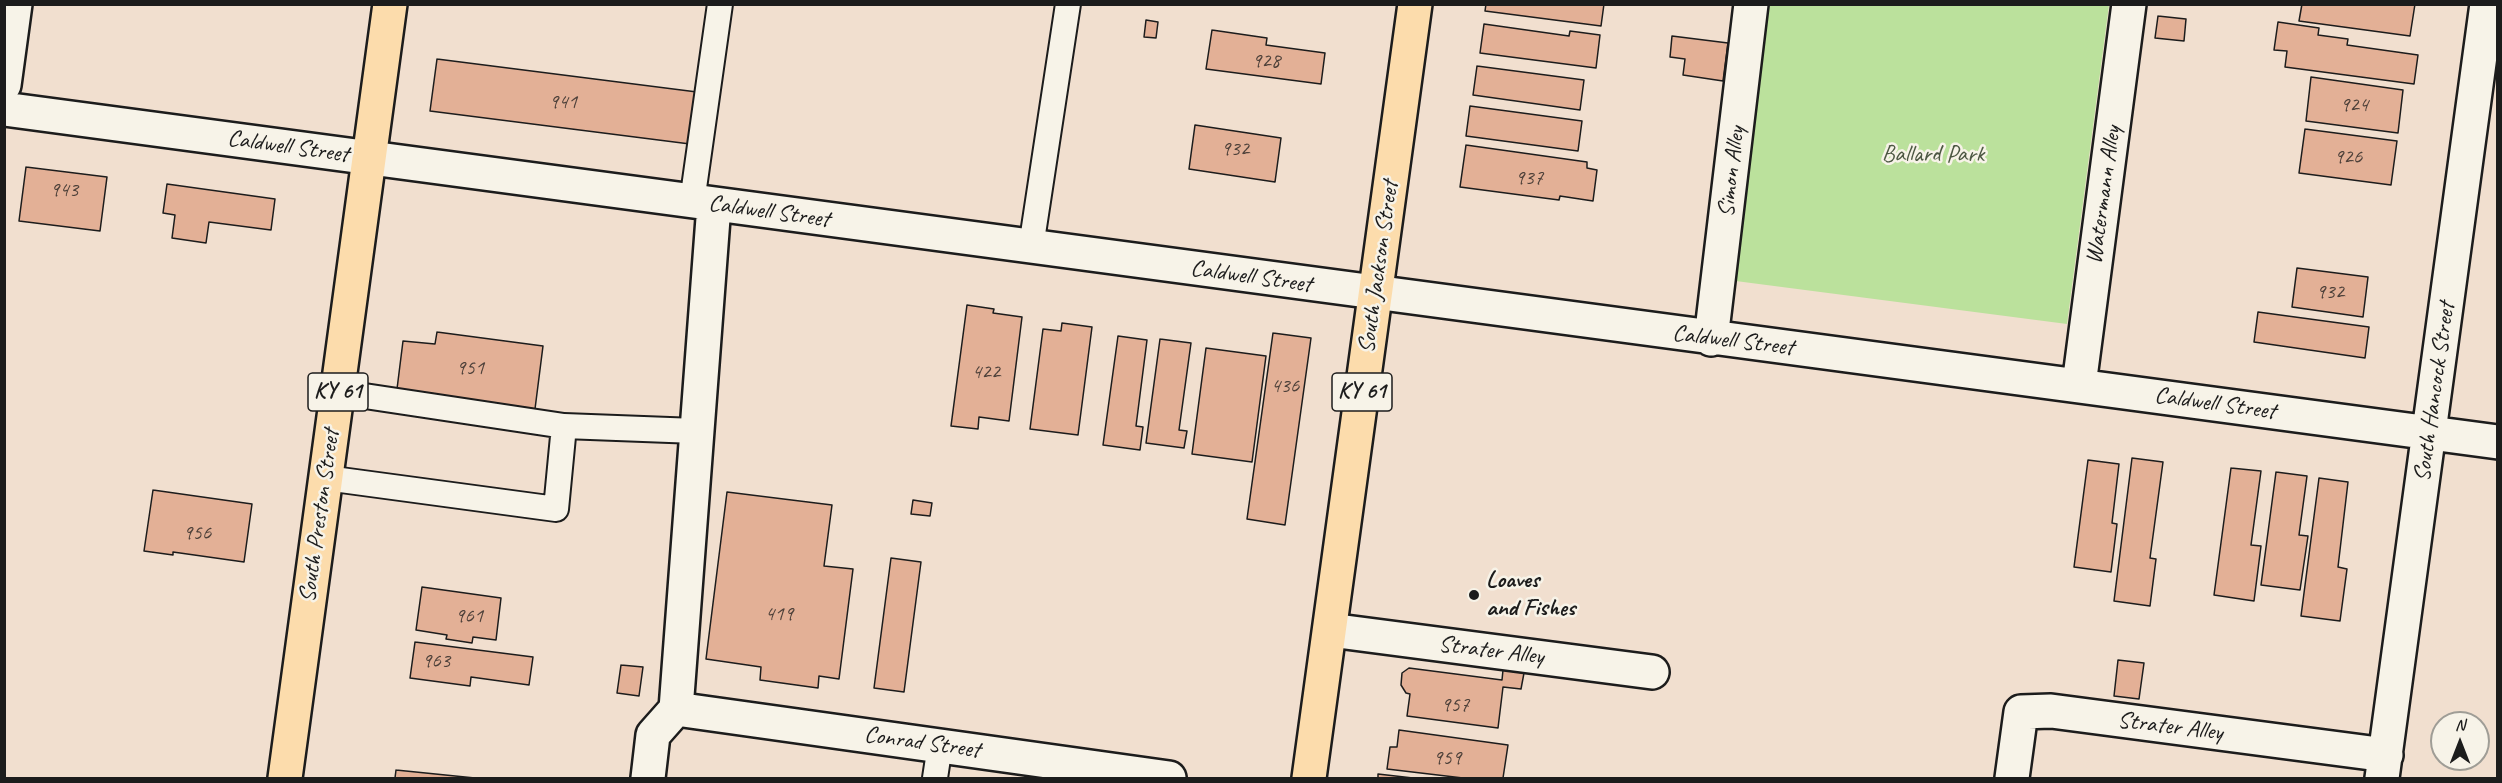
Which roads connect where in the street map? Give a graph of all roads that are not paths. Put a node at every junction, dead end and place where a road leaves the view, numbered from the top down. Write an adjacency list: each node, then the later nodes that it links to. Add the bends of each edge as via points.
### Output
1 (15, 4): 9 (street)
2 (390, 4): 11 (main road, South Preston Street / KY 61)
3 (720, 4): 12 (lane)
4 (1068, 4): 13 (lane)
5 (1414, 4): 14 (main road, South Jackson Street / KY 61)
6 (1751, 4): 15 (street, Simon Alley)
7 (2130, 4): 16 (street, Watermann Alley)
8 (2487, 4): 20 (street, South Hancock Street)
9 (4, 85)
10 (4, 109): 11 (street, Caldwell Street)
11 (369, 159): 12 (street, Caldwell Street); 17 (main road, South Preston Street / KY 61)
12 (703, 203): 13 (street, Caldwell Street); 19 (street)
13 (1032, 247): 14 (street, Caldwell Street)
14 (1375, 294): 15 (street, Caldwell Street); 23 (main road, South Jackson Street / KY 61)
15 (1711, 339): 16 (street, Caldwell Street)
16 (2079, 385): 20 (street, Caldwell Street)
17 (338, 392): 18 (lane); 22 (main road, South Preston Street / KY 61)
18 (564, 426): 19 (lane); 22 (lane, via 556,508)
19 (696, 431): 25 (street)
20 (2430, 433): 21 (street, Caldwell Street); 27 (street, South Hancock Street)
21 (2498, 442)
22 (326, 478): 28 (main road, South Preston Street / KY 61)
23 (1330, 630): 24 (street, Strater Alley); 32 (main road, South Jackson Street / KY 61)
24 (1652, 672)
25 (676, 709): 26 (street, Conrad Street); 29 (street, via 653,735)
26 (940, 745): 30 (lane); 31 (street, Conrad Street)
27 (2384, 767): 33 (street, Strater Alley, via 2051,711 2021,712)
28 (285, 778)
29 (648, 778)
30 (935, 778)
31 (1169, 778)
32 (1309, 778)
33 (2012, 778)

